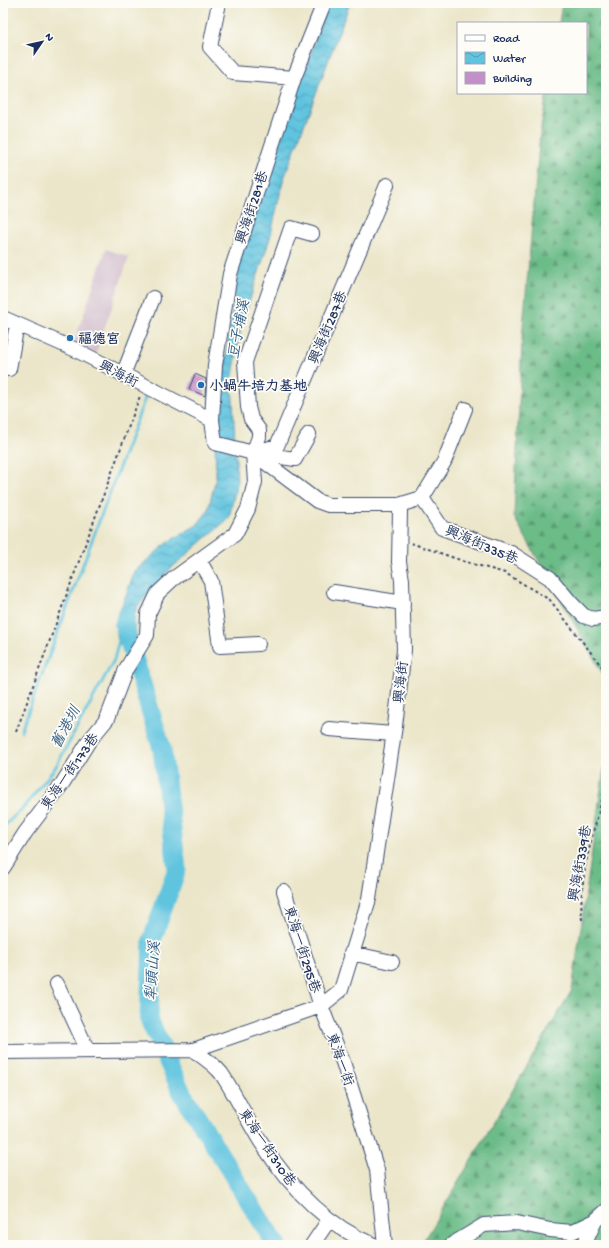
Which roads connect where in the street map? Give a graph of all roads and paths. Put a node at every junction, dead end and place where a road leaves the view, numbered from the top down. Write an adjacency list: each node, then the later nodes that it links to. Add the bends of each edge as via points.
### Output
1 (219, 3): 3 (street, via 210,47 233,73)
2 (324, 3): 3 (street, 興海街281巷)
3 (294, 78): 13 (street, 興海街281巷, via 230,274 215,365)
4 (388, 185): 15 (street, 興海街287巷, via 277,446)
5 (312, 234): 15 (street, via 291,228 245,362 248,407 251,419 259,430)
6 (153, 298): 10 (street)
7 (3, 318): 8 (street, 興海街)
8 (17, 324): 9 (street); 10 (street, 興海街)
9 (9, 369)
10 (124, 375): 11 (street, 興海街)
11 (144, 386): 13 (street, 興海街); 26 (path)
12 (465, 409): 16 (street, via 444,462)
13 (212, 420): 15 (street, via 215,443)
14 (309, 434): 15 (street, via 295,459)
15 (253, 453): 17 (street, via 318,501 328,505); 19 (street, via 255,482 248,509 235,534)
16 (422, 498): 17 (street); 22 (street, 興海街335巷, via 442,528 511,553 550,578 584,616 593,620)
17 (399, 505): 18 (street, 興海街)
18 (400, 539): 21 (street, 興海街); 24 (path, via 505,573 550,600)
19 (199, 560): 23 (street, via 211,581 220,646); 29 (street, 東海一街173巷, via 158,593 148,614 147,635 126,670 107,719 24,833)
20 (334, 592): 21 (street)
21 (403, 603): 27 (street, 興海街, via 404,650)
22 (606, 617)
23 (258, 644)
24 (606, 672)
25 (329, 729): 27 (street)
26 (16, 732)
27 (393, 734): 32 (street, 興海街, via 368,899)
28 (606, 785): 31 (path, 興海街339巷, via 588,855 581,904)
29 (3, 868)
30 (284, 891): 35 (street, 東海一街295巷)
31 (582, 920)
32 (351, 953): 33 (street); 35 (street, 興海街, via 341,990)
33 (392, 962)
34 (57, 984): 37 (street)
35 (322, 1006): 36 (street); 44 (street, 東海一街, via 343,1062 377,1170)
36 (193, 1050): 37 (street); 40 (street, 東海一街310巷, via 221,1072 262,1143 294,1186)
37 (88, 1051): 38 (street)
38 (3, 1052)
39 (606, 1211): 41 (street)
40 (329, 1220): 42 (street); 43 (street, 東海一街310巷)
41 (595, 1221): 45 (street, via 572,1232 517,1223 484,1225); 46 (street)
42 (312, 1245)
43 (374, 1245)
44 (385, 1245)
45 (451, 1245)
46 (584, 1245)

